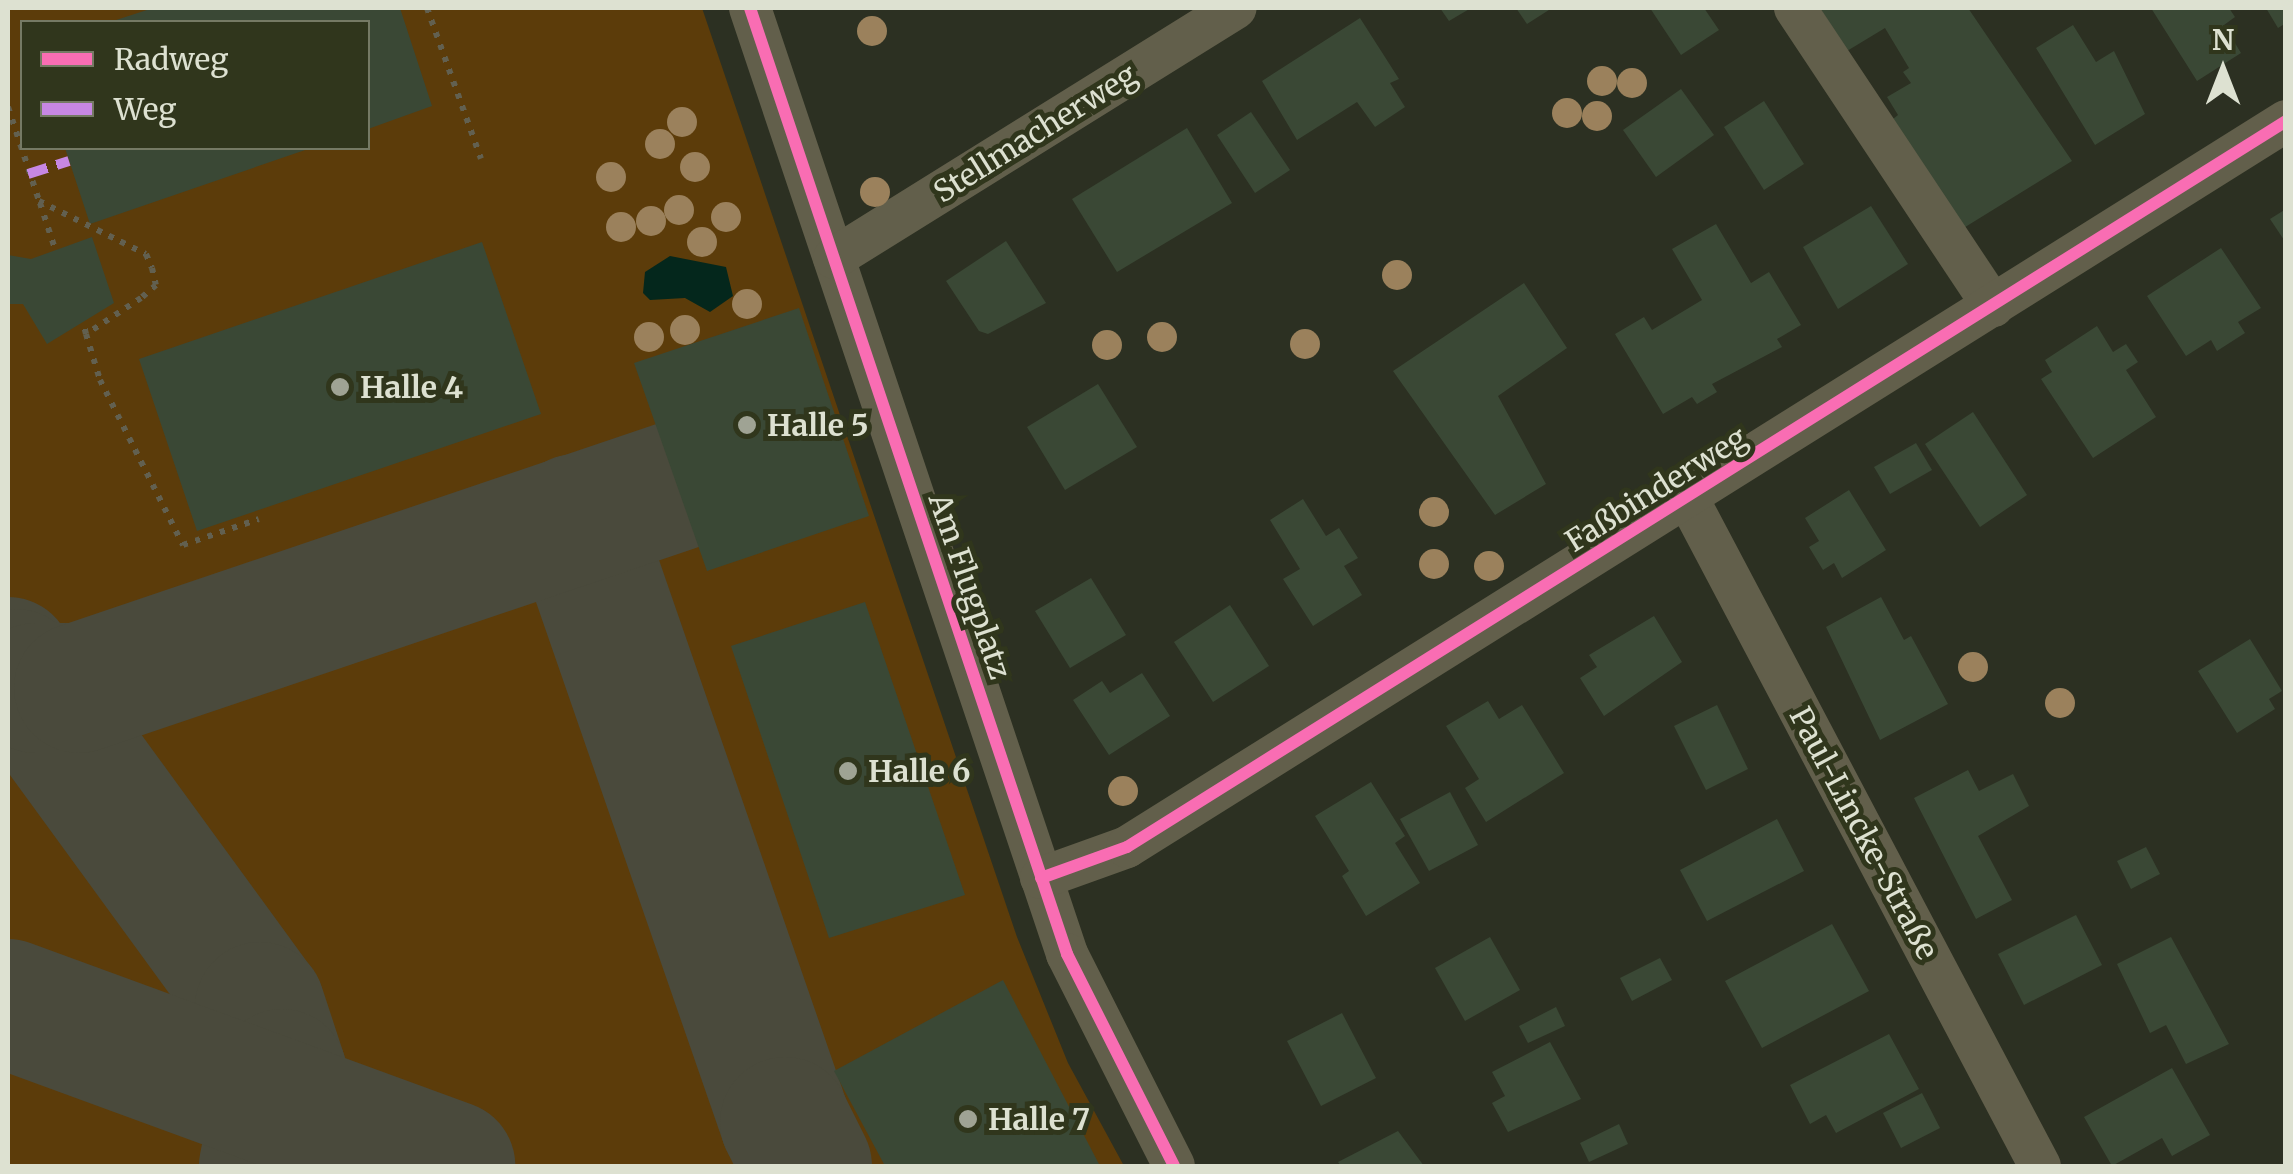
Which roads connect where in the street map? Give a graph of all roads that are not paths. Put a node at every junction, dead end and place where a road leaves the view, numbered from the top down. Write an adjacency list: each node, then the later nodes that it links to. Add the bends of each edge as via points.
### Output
1 (750, 8): 5 (street, Am Flugplatz)
2 (1236, 8): 5 (street, Stellmacherweg)
3 (1795, 8): 6 (street)
4 (2286, 121): 6 (street, Faßbinderweg)
5 (834, 258): 8 (street, Am Flugplatz)
6 (1992, 306): 7 (street, Faßbinderweg)
7 (1688, 499): 8 (street, Faßbinderweg, via 1127,847); 10 (street, Paul-Lincke-Straße)
8 (1041, 878): 9 (street, Am Flugplatz, via 1085,994)
9 (1174, 1166)
10 (2040, 1166)

